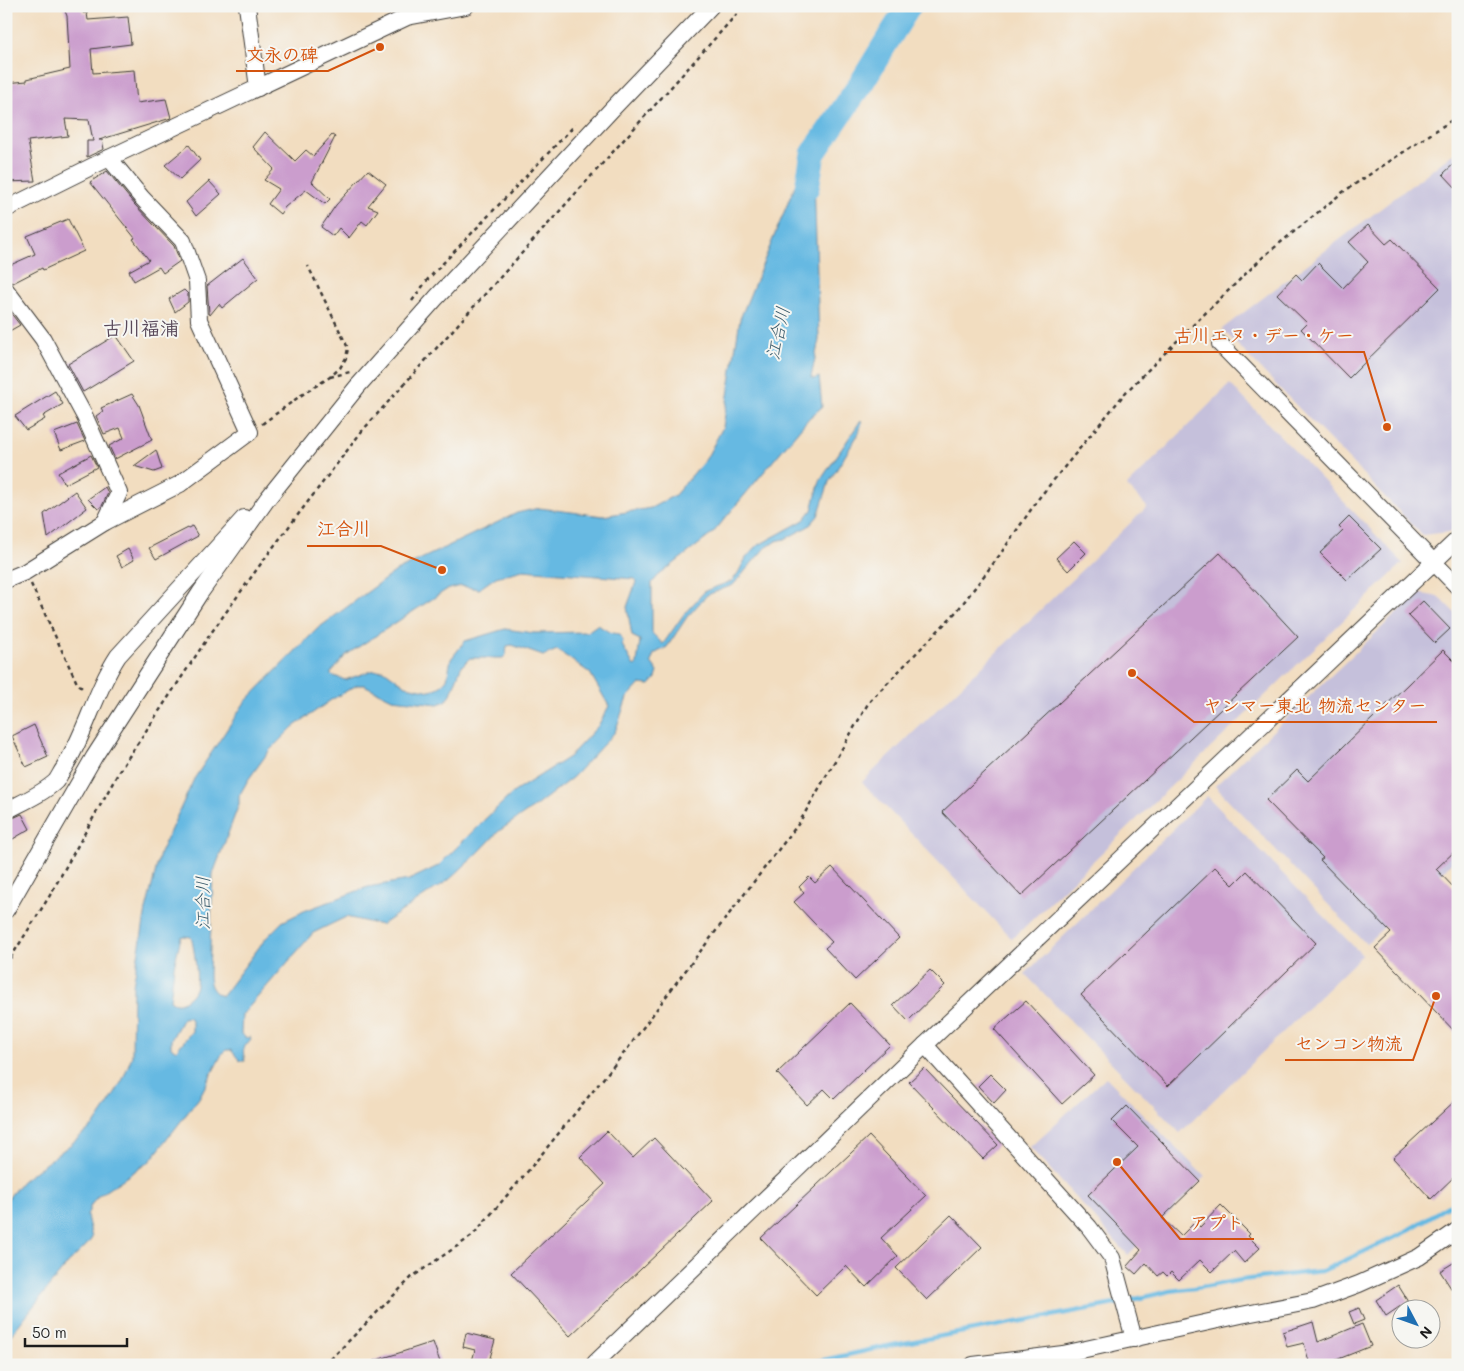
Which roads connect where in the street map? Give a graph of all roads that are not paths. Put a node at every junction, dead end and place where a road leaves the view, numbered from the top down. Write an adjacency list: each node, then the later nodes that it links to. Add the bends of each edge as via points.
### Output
1 (247, 6): 4 (street)
2 (466, 6): 4 (street, via 407,17)
3 (712, 6): 9 (street, via 436,298)
4 (258, 88): 5 (street)
5 (109, 158): 6 (street); 10 (street, via 183,241 197,281 199,320 250,432 180,484)
6 (6, 209)
7 (6, 290): 10 (street, via 43,339 85,417 119,493)
8 (1220, 344): 12 (street)
9 (268, 498): 15 (street, via 239,521 118,656 74,752 55,781 34,797); 16 (street, via 200,593 94,756)
10 (105, 522): 13 (street, via 25,572)
11 (1458, 539): 12 (street)
12 (1434, 562): 14 (street); 17 (street)
13 (6, 580)
14 (1458, 588)
15 (6, 811)
16 (6, 910)
17 (925, 1045): 19 (street, via 1090,1227 1112,1258); 20 (street)
18 (1458, 1230): 19 (street, via 1419,1257 1313,1301)
19 (1134, 1339): 21 (street, via 1063,1354)
20 (596, 1364)
21 (973, 1365)

